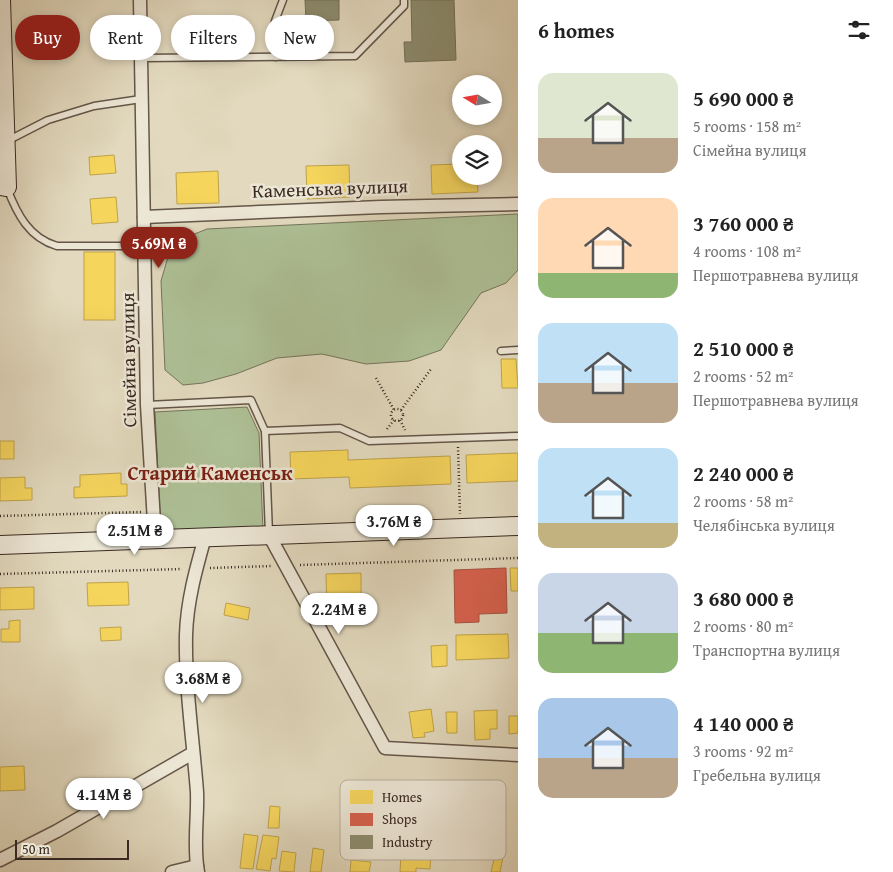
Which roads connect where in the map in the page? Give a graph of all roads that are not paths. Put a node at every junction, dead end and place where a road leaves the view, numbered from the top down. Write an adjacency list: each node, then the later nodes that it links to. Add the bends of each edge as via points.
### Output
1 (1, 0): 12 (street)
2 (140, 0): 5 (street, Сімейна вулиця)
3 (283, 0): 6 (lane)
4 (404, 0): 7 (lane, via 404,6 355,56)
5 (140, 15)
6 (277, 15)
7 (334, 56)
8 (265, 57): 9 (lane)
9 (161, 58)
10 (141, 60): 11 (street, Сімейна вулиця)
11 (141, 99): 12 (lane, via 94,106 48,120); 15 (street, Сімейна вулиця)
12 (6, 142): 13 (street)
13 (4, 186): 16 (lane, via 17,212 36,236 46,243 57,246)
14 (518, 204): 15 (street, Каменська вулиця)
15 (144, 217): 16 (street, Сімейна вулиця)
16 (144, 246): 19 (street, Сімейна вулиця)
17 (518, 350): 18 (lane)
18 (501, 351)
19 (147, 405): 20 (lane, via 251,400); 25 (street, Сімейна вулиця)
20 (266, 431): 21 (lane, via 340,428 369,441); 23 (lane)
21 (518, 436)
22 (518, 526): 23 (street)
23 (269, 535): 24 (street); 28 (street, via 385,748)
24 (205, 537): 25 (street); 27 (street, via 189,600 186,633)
25 (155, 539): 26 (street)
26 (0, 545)
27 (193, 753): 29 (street); 30 (street, via 197,794)
28 (518, 756)
29 (0, 860)
30 (197, 869): 31 (street)
31 (172, 872)

